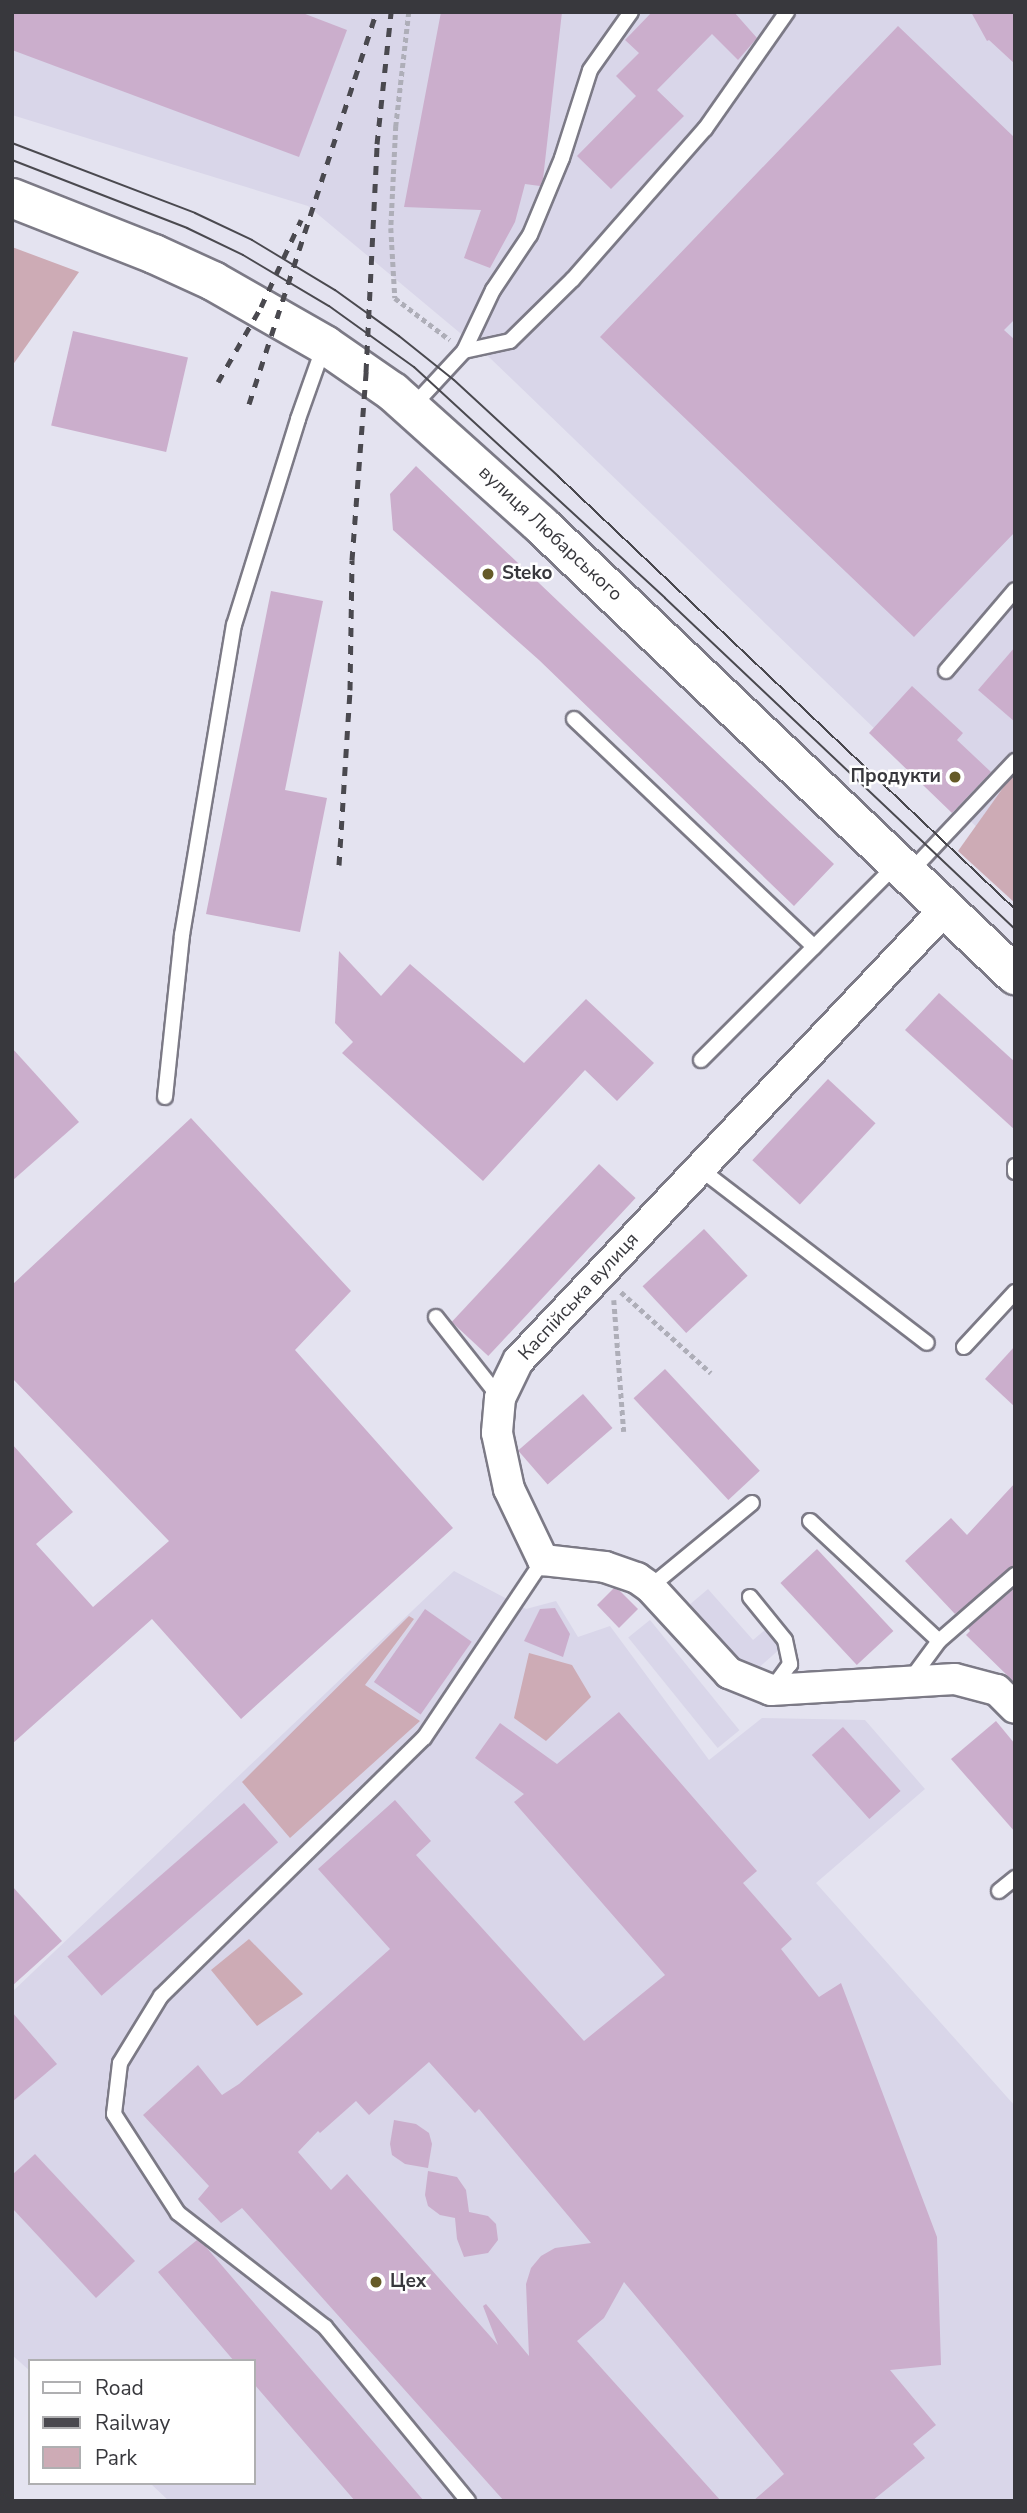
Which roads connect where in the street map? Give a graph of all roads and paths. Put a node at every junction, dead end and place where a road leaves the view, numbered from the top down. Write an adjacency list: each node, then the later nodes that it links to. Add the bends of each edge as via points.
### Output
1 (409, 12): 6 (path, via 391,215 394,298)
2 (631, 12): 6 (lane, via 590,70 562,158 530,235 492,290)
3 (787, 12): 6 (lane, via 705,129 573,279 510,341)
4 (12, 198): 5 (main road, вулиця Любарського, via 201,275)
5 (325, 345): 7 (main road, вулиця Любарського); 17 (lane, via 234,625 182,935)
6 (464, 351): 7 (lane)
7 (412, 407): 12 (main road, вулиця Любарського)
8 (1015, 590): 9 (lane)
9 (946, 671)
10 (574, 719): 14 (lane)
11 (1015, 761): 12 (lane)
12 (904, 867): 13 (main road, вулиця Любарського); 14 (lane)
13 (946, 908): 15 (main road, вулиця Любарського); 19 (street, Каспійська вулиця)
14 (814, 947): 16 (lane)
15 (1015, 975)
16 (701, 1059)
17 (165, 1097)
18 (1015, 1166): 20 (lane)
19 (699, 1168): 21 (street, Каспійська вулиця); 24 (lane)
20 (1015, 1172)
21 (605, 1280): 26 (path); 27 (street, Каспійська вулиця, via 518,1361); 28 (path)
22 (1015, 1292): 25 (lane)
23 (436, 1317): 27 (lane)
24 (928, 1343)
25 (964, 1347)
26 (711, 1373)
27 (500, 1398): 31 (street, Каспійська вулиця, via 497,1433 509,1489)
28 (624, 1432)
29 (752, 1503): 33 (lane)
30 (810, 1521): 35 (lane)
31 (543, 1560): 33 (street, via 605,1567); 41 (lane, via 424,1738 161,1996 120,2063 114,2115 178,2213 326,2328)
32 (1015, 1575): 35 (lane)
33 (650, 1587): 37 (street, via 729,1673)
34 (750, 1597): 37 (lane, via 785,1640 790,1664)
35 (939, 1641): 36 (lane)
36 (911, 1679): 37 (street); 38 (street, via 955,1678 997,1689)
37 (771, 1690)
38 (1015, 1708)
39 (1015, 1878): 40 (lane)
40 (999, 1891)
41 (468, 2501)

